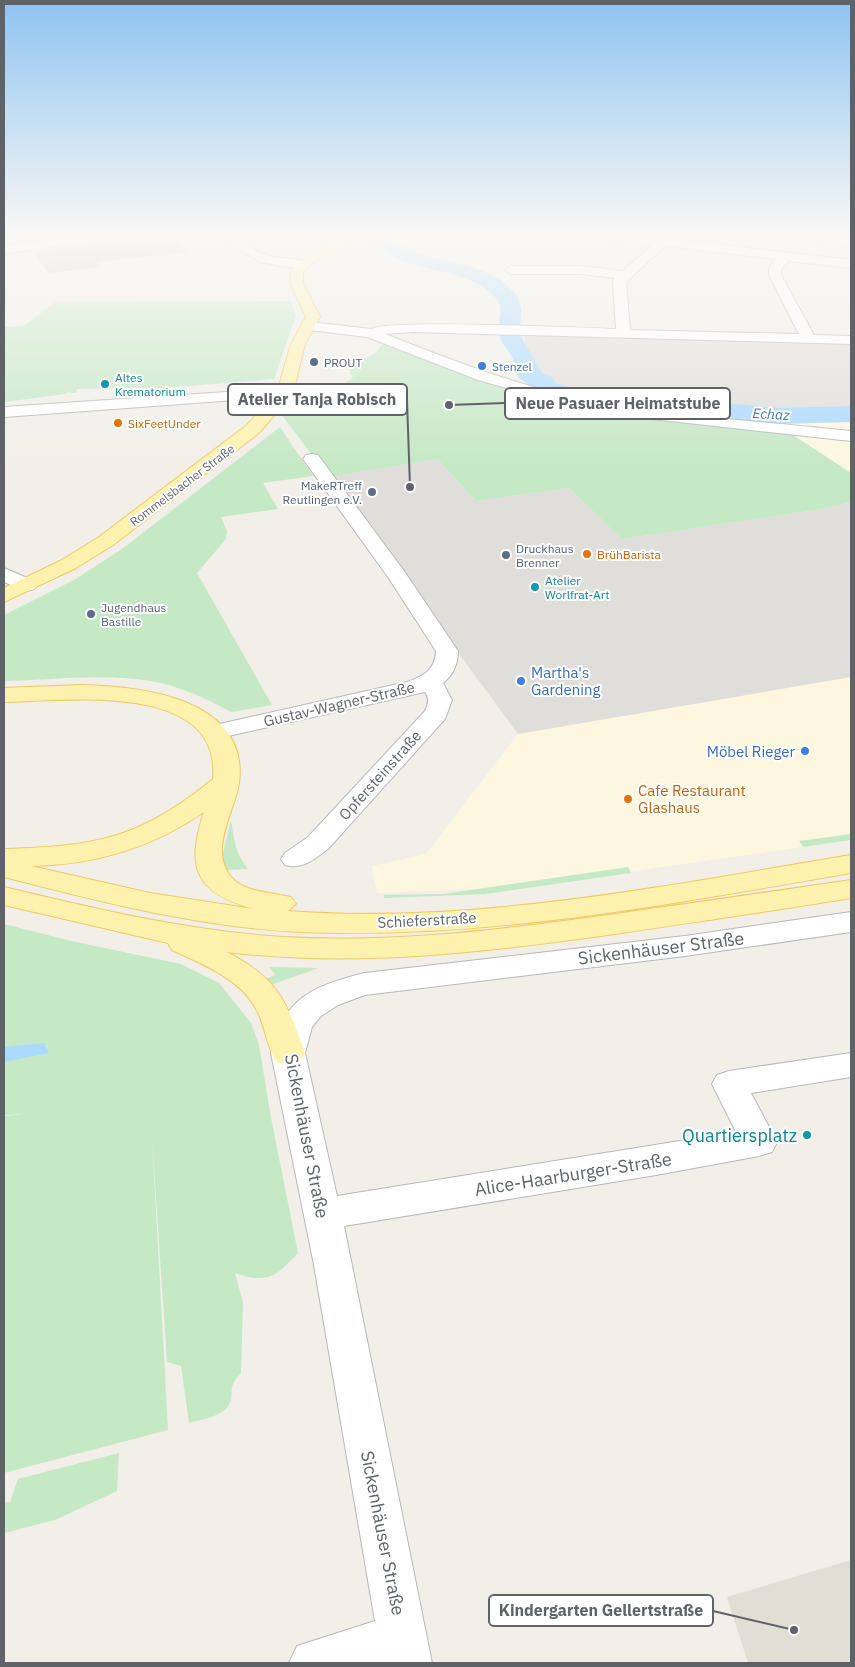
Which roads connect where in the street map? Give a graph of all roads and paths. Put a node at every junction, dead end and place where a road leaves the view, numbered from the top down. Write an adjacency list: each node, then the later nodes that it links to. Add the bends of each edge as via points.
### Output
1 (312, 313): 4 (main road)
2 (621, 313): 5 (street)
3 (795, 313): 7 (street)
4 (309, 326): 6 (street); 9 (main road, Rommelsbacher Straße, via 298,344)
5 (623, 333): 6 (street, via 402,328); 7 (street)
6 (370, 334): 11 (street, via 483,377 571,400 652,414)
7 (809, 339): 8 (street)
8 (851, 340)
9 (285, 394): 10 (street); 14 (main road, Rommelsbacher Straße, via 265,418 234,446 130,523 89,552)
10 (4, 412)
11 (851, 436)
12 (312, 459): 16 (street, Gustav-Wagner-Straße, via 397,575 447,651 448,660 443,672)
13 (4, 574): 14 (street)
14 (27, 585): 15 (main road, Rommelsbacher Straße)
15 (4, 596)
16 (428, 683): 18 (street, Gustav-Wagner-Straße); 21 (street, Opfersteinstraße, via 440,692 442,699 436,714 318,843)
17 (4, 695): 18 (main road, via 109,693 138,696 174,706)
18 (215, 732): 19 (main road, via 226,753)
19 (225, 782): 20 (main road, via 188,812 140,838 81,854); 26 (main road, via 208,856 215,878 241,896 293,906 454,906)
20 (4, 858)
21 (295, 859)
22 (851, 864): 26 (main road, Schieferstraße, via 632,899)
23 (4, 868): 26 (main road, Schieferstraße, via 131,898 265,919 368,923)
24 (851, 889): 28 (main road, Schieferstraße, via 564,932 416,946 284,947 217,941)
25 (4, 896): 28 (main road, Schieferstraße)
26 (506, 915)
27 (851, 922): 29 (street, Sickenhäuser Straße, via 338,990 306,1011 297,1024)
28 (151, 930): 29 (main road, via 219,961 257,987 269,1002)
29 (288, 1053): 31 (street, Sickenhäuser Straße)
30 (850, 1067): 31 (street, Alice-Haarburger-Straße, via 729,1084 759,1142)
31 (322, 1214): 32 (street, Sickenhäuser Straße)
32 (405, 1650): 33 (street)
33 (314, 1663)

